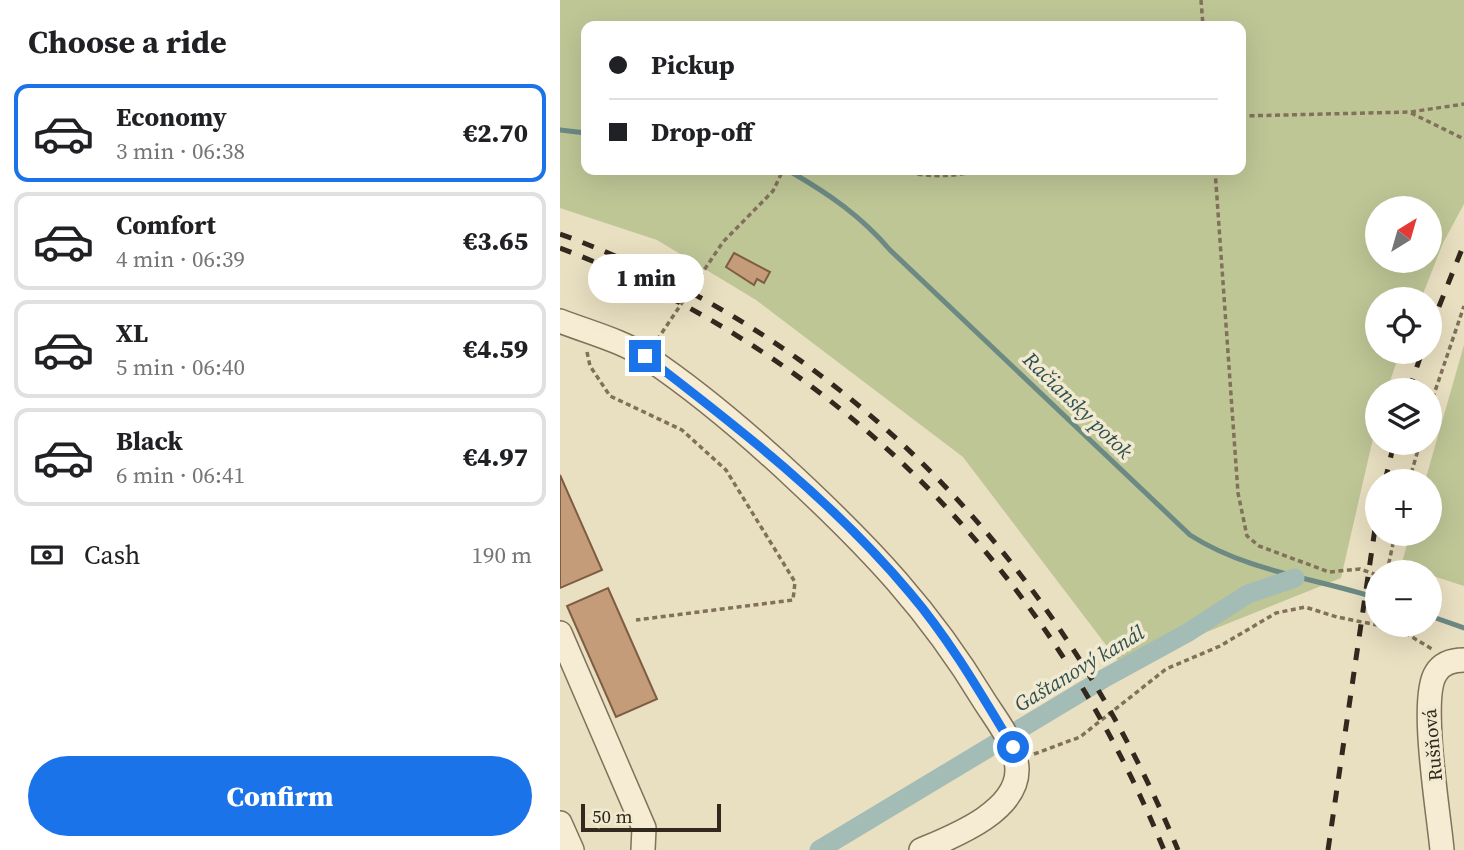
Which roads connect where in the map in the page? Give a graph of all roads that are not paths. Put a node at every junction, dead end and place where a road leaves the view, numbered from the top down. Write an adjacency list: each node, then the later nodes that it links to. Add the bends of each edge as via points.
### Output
1 (560, 321): 7 (lane, via 645,356 745,432 865,543 951,646 1010,745 1017,771 1011,788 987,818)
2 (560, 633): 6 (lane, via 644,828)
3 (1459, 660): 8 (lane, Rušňová, via 1436,673 1428,699)
4 (560, 823): 5 (lane)
5 (572, 850)
6 (643, 850)
7 (920, 850)
8 (1442, 850)

